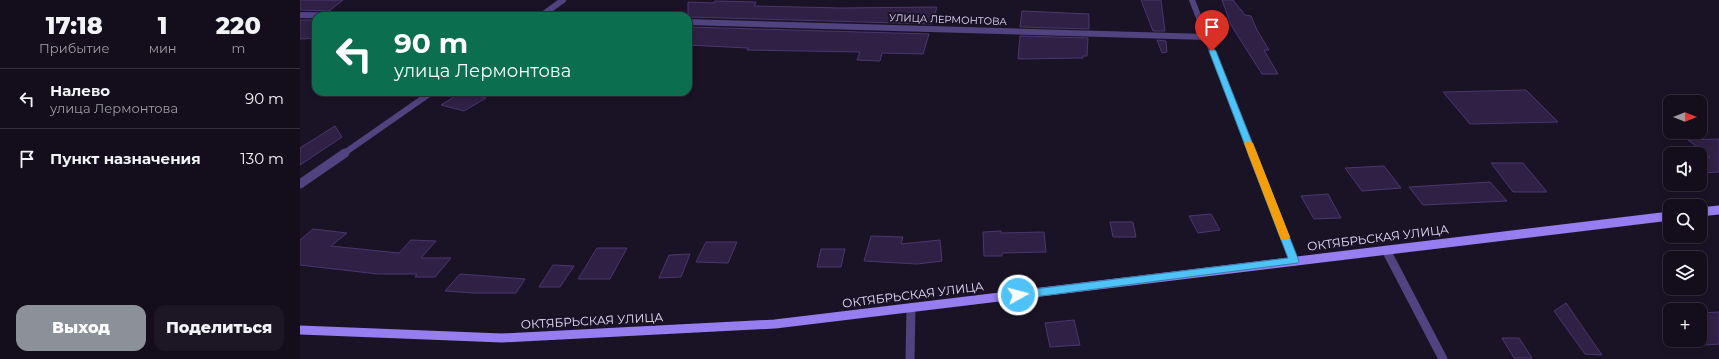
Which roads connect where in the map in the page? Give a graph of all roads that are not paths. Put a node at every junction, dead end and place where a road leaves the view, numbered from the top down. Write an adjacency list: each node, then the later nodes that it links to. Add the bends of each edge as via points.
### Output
1 (563, 0): 3 (street)
2 (1192, 0): 7 (street)
3 (546, 12)
4 (300, 15): 5 (street)
5 (312, 15)
6 (692, 22): 7 (street, УЛИЦА ЛЕРМОНТОВА)
7 (1207, 37): 14 (street)
8 (426, 96): 9 (street)
9 (300, 184)
10 (1719, 210): 11 (street)
11 (1707, 211)
12 (1663, 217): 13 (street, ОКТЯБРЬСКАЯ УЛИЦА)
13 (1386, 250): 14 (street, ОКТЯБРЬСКАЯ УЛИЦА); 18 (street)
14 (1294, 261): 15 (street, ОКТЯБРЬСКАЯ УЛИЦА)
15 (911, 308): 16 (street, ОКТЯБРЬСКАЯ УЛИЦА, via 775,324 502,338); 17 (street)
16 (300, 330)
17 (910, 359)
18 (1443, 359)

